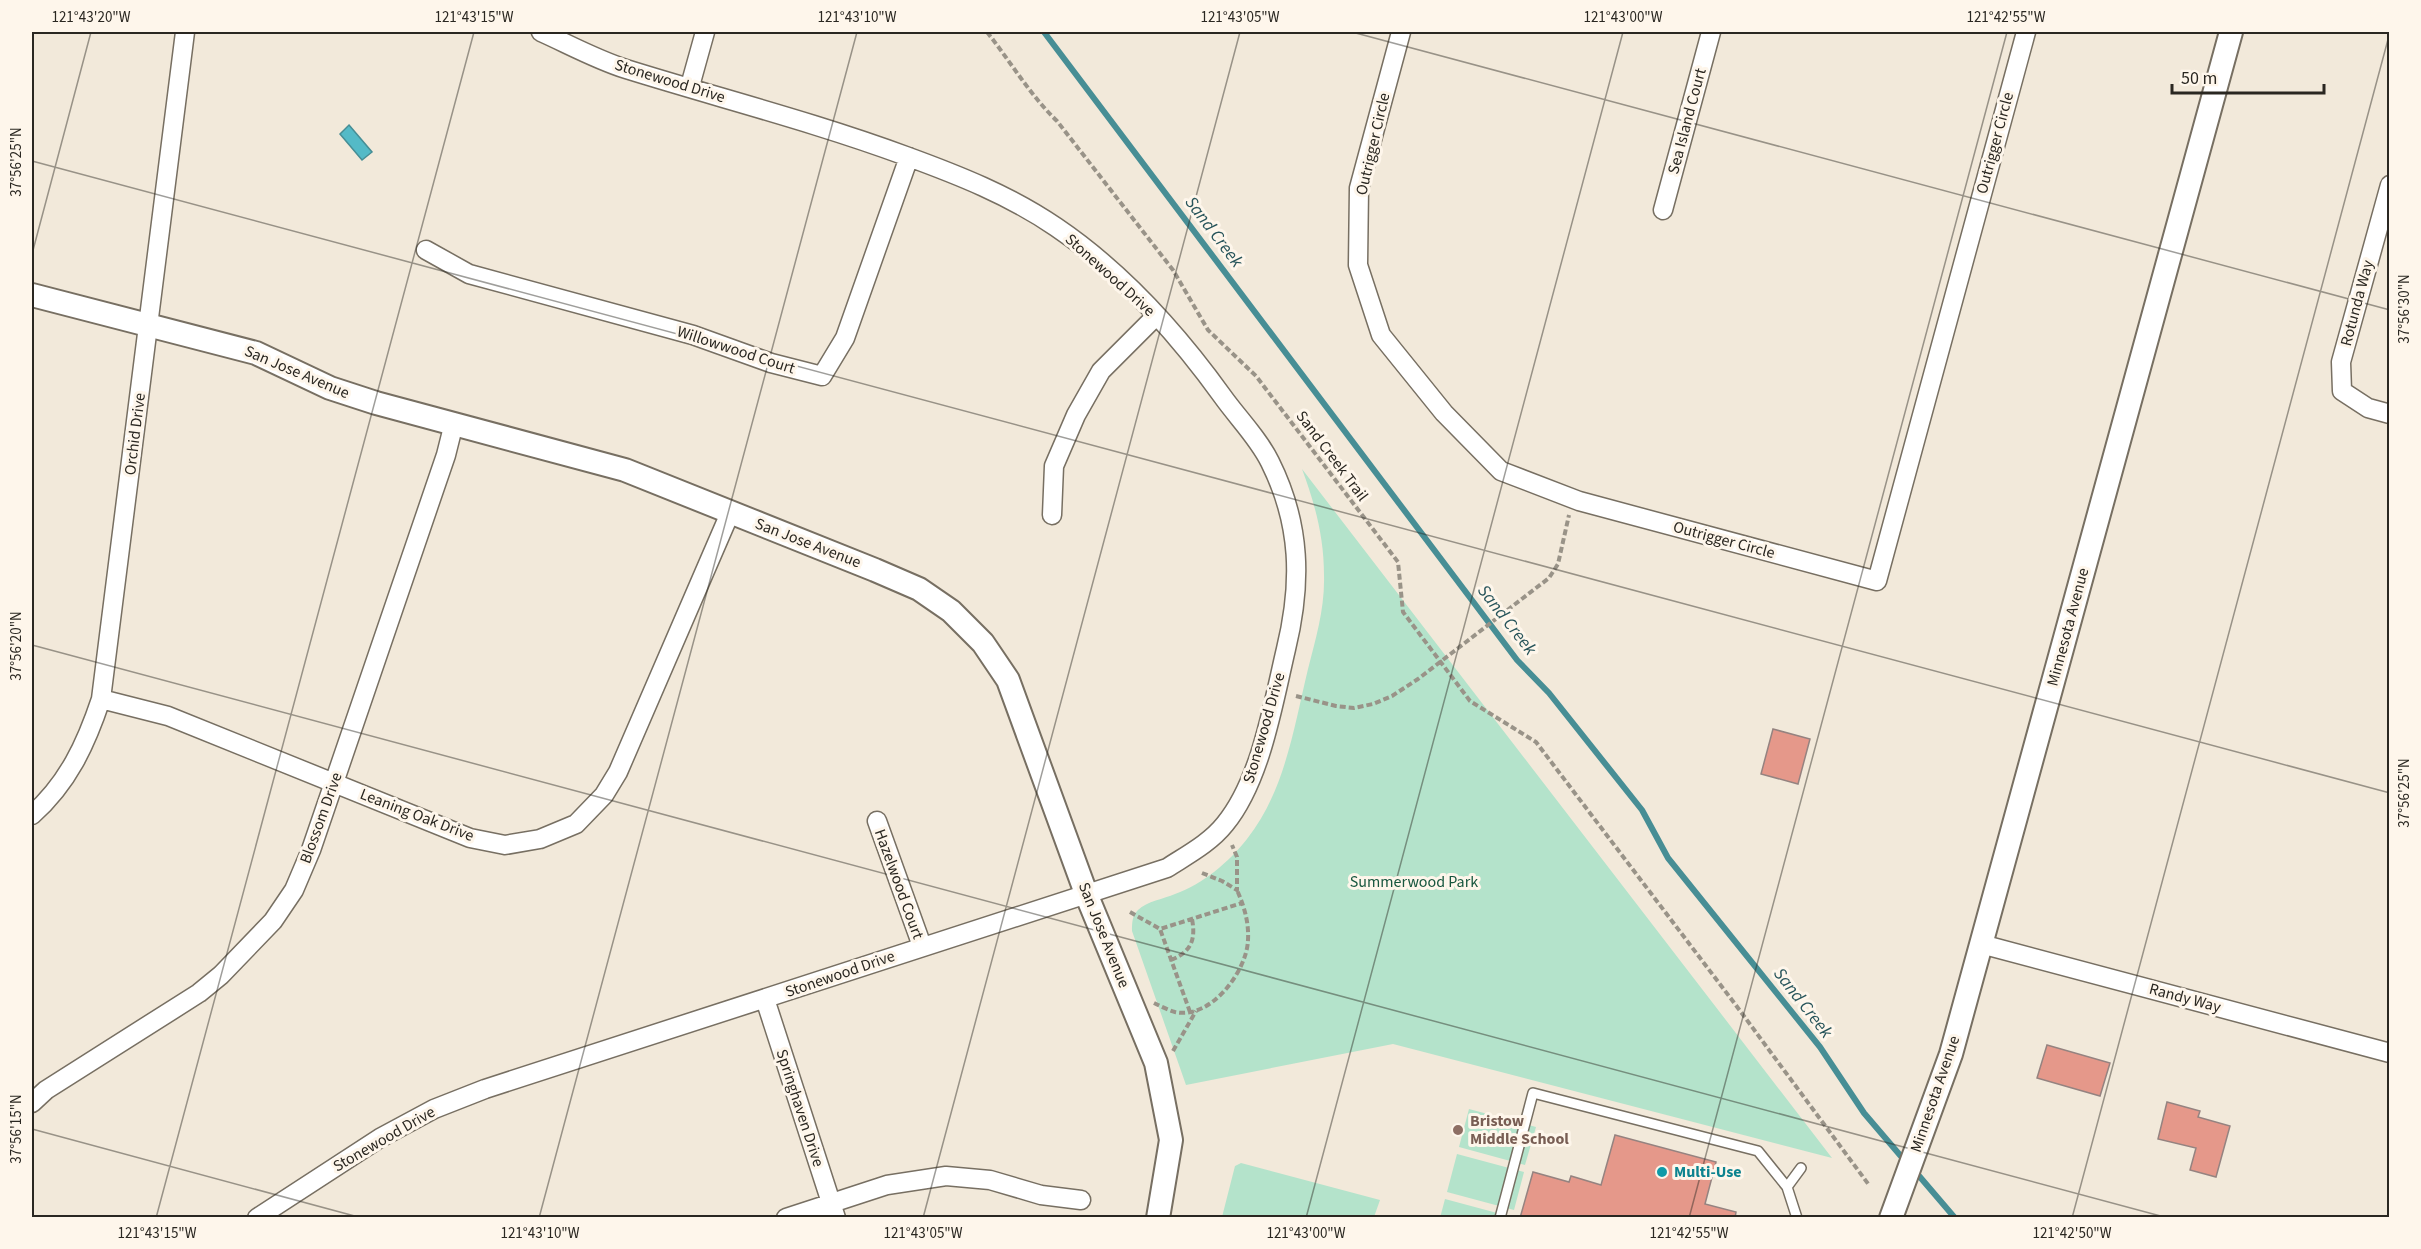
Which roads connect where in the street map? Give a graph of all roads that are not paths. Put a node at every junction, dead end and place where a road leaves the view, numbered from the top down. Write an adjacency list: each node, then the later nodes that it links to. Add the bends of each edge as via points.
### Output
1 (185, 32): 15 (street, Orchid Drive)
2 (540, 32): 8 (street, Stonewood Drive, via 622,68)
3 (705, 32): 8 (street)
4 (1401, 32): 6 (street, Outrigger Circle, via 1359,188 1358,265 1381,335 1444,413 1502,471 1572,499 1877,581)
5 (1711, 32): 11 (street, Sea Island Court)
6 (2026, 32)
7 (2231, 32): 25 (street, Minnesota Avenue)
8 (690, 86): 9 (street, Stonewood Drive)
9 (909, 157): 12 (street, Willowwood Court, via 845,338 822,376 771,363 693,335 469,274); 14 (street, Stonewood Drive, via 1000,194 1055,226 1094,256)
10 (2390, 185): 16 (street, Rotunda Way, via 2341,362 2342,391 2368,408)
11 (1664, 210)
12 (426, 250)
13 (32, 295): 15 (street, San Jose Avenue)
14 (1156, 316): 19 (street, via 1101,371 1076,415 1054,466); 24 (street, Stonewood Drive, via 1214,385 1269,460 1288,506 1297,556 1296,600 1249,786 1225,825 1167,868)
15 (149, 324): 17 (street, San Jose Avenue, via 256,352 330,388); 20 (street, Orchid Drive)
16 (2390, 414)
17 (454, 423): 18 (street, San Jose Avenue, via 625,470); 21 (street, Blossom Drive)
18 (730, 513): 21 (street, Leaning Oak Drive, via 618,772 604,795 576,824 540,839 505,845 470,838); 24 (street, San Jose Avenue, via 919,589 951,611 983,643 1008,680 1020,708)
19 (1052, 514)
20 (101, 699): 21 (street, Leaning Oak Drive, via 168,716); 22 (street, Orchid Drive, via 71,771)
21 (334, 782): 29 (street, Blossom Drive, via 294,890 273,921 199,993 46,1090)
22 (32, 815)
23 (877, 821): 26 (street, Hazelwood Court)
24 (1087, 896): 26 (street, Stonewood Drive); 37 (street, San Jose Avenue, via 1156,1063 1171,1140)
25 (1981, 944): 28 (street, Randy Way); 33 (street, Minnesota Avenue, via 1951,1054)
26 (922, 946): 27 (street, Stonewood Drive)
27 (765, 999): 34 (street, Springhaven Drive); 35 (street, Stonewood Drive, via 434,1109 380,1138)
28 (2390, 1053)
29 (32, 1103)
30 (1801, 1168): 31 (lane)
31 (1787, 1187): 38 (lane, via 1758,1151 1533,1093); 39 (lane)
32 (1081, 1200): 34 (street, via 1041,1195 990,1180 946,1176 897,1182)
33 (1894, 1208)
34 (833, 1210): 36 (street)
35 (264, 1216)
36 (786, 1218)
37 (1158, 1218)
38 (1500, 1218)
39 (1797, 1218)

